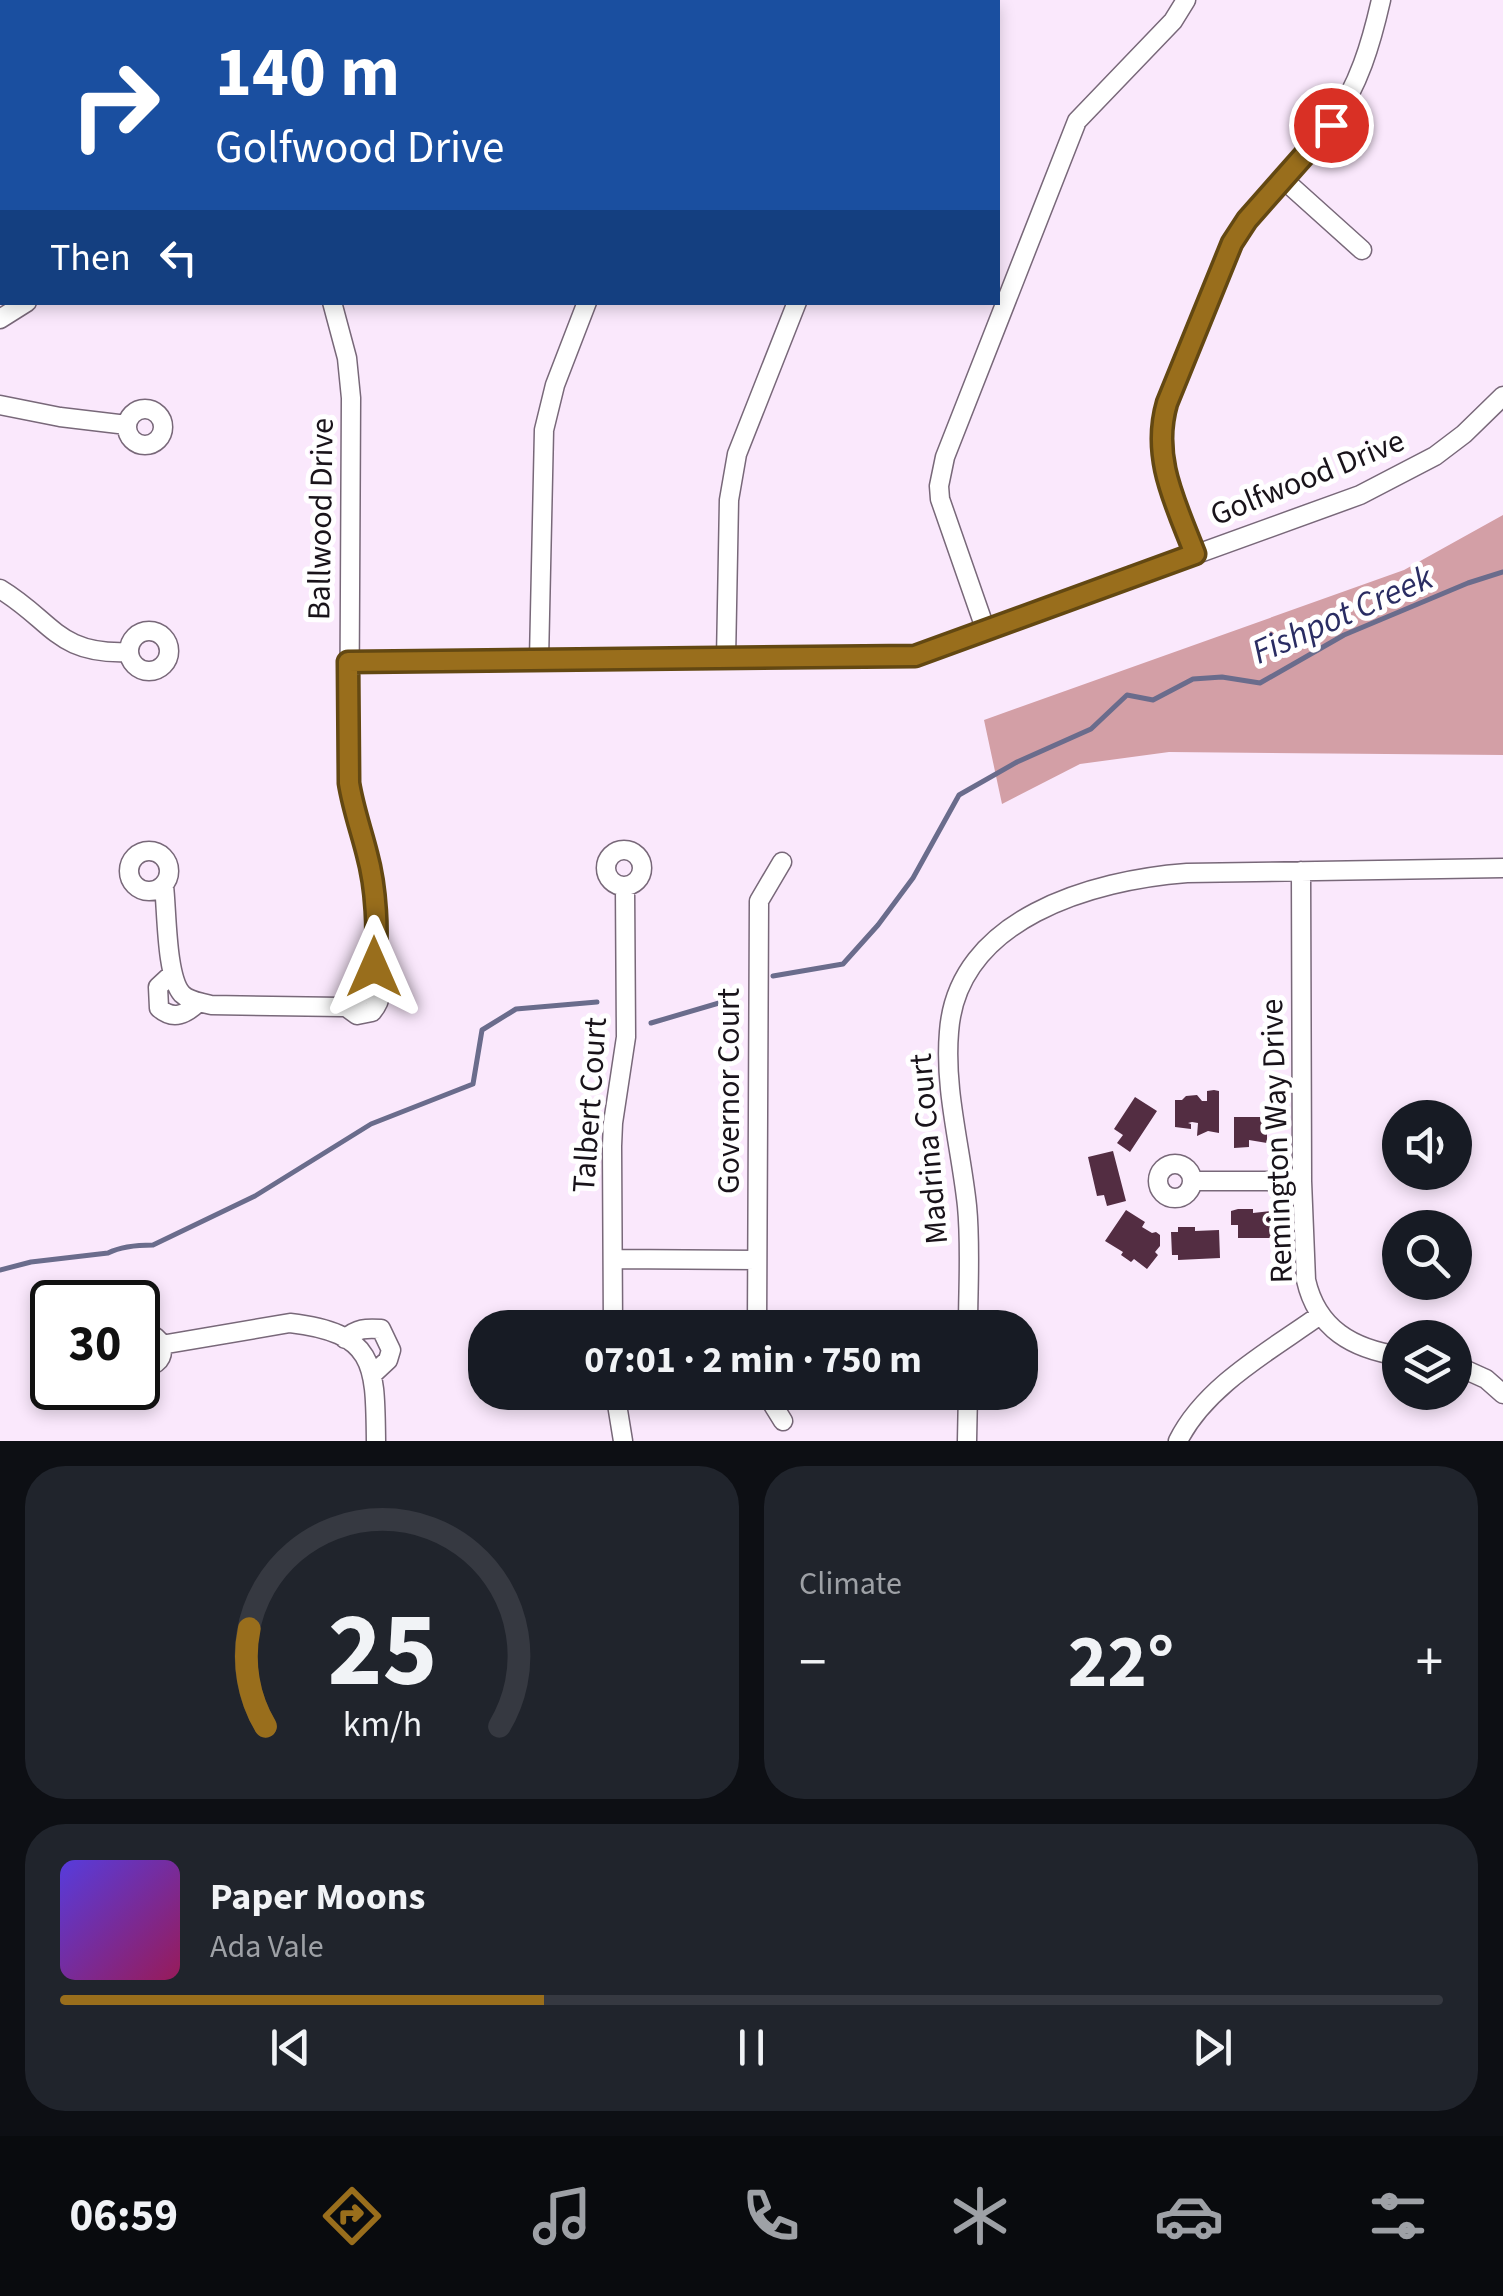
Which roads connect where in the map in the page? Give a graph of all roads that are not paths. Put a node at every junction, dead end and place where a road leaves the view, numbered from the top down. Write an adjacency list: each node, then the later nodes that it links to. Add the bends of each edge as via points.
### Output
1 (1186, 0): 15 (street, via 1077,121 944,456 940,499)
2 (1381, 0): 3 (street, via 1346,102)
3 (1284, 179): 4 (street); 13 (street, via 1227,253 1162,421 1166,479)
4 (1362, 250)
5 (22, 305): 9 (street)
6 (333, 305): 19 (street, Ballwood Drive, via 350,378)
7 (586, 305): 18 (street, via 544,430)
8 (796, 305): 17 (street, via 731,478)
9 (0, 319)
10 (1503, 396): 13 (street, Golfwood Drive, via 1405,474)
11 (0, 406): 12 (street)
12 (126, 425)
13 (1195, 554): 15 (street, Golfwood Drive)
14 (0, 589): 16 (street, via 71,644)
15 (986, 631): 17 (street, Golfwood Drive, via 915,656)
16 (128, 652)
17 (726, 659): 18 (street, Golfwood Drive)
18 (539, 660): 19 (street, Golfwood Drive)
19 (348, 662): 26 (street, Ballwood Drive, via 349,783 374,895 368,989 346,1007)
20 (782, 862): 30 (street, Governor Court, via 760,901)
21 (1503, 868): 22 (street, Madrina Court)
22 (1301, 871): 28 (street, Remington Way Drive); 33 (street, Madrina Court, via 1128,880 1024,918 986,948 959,990 948,1035 968,1209)
23 (164, 886): 25 (street, Ballwood Drive)
24 (625, 887): 29 (street, Talbert Court, via 626,1038 613,1123)
25 (172, 974): 26 (street, via 183,995); 26 (street, Ballwood Drive, via 158,987 159,1008 176,1016)
26 (199, 1002)
27 (1192, 1181): 28 (street)
28 (1302, 1181): 34 (street, Remington Way Drive, via 1306,1280)
29 (613, 1259): 30 (street); 31 (street, Talbert Court)
30 (757, 1260): 32 (street, Governor Court)
31 (613, 1310)
32 (757, 1310)
33 (968, 1310)
34 (1320, 1315): 37 (street, Remington Way Drive, via 1356,1344); 49 (street, via 1205,1400)
35 (345, 1338): 36 (street, via 290,1323); 40 (street); 40 (street, via 355,1330 382,1329 392,1350)
36 (161, 1344): 38 (street)
37 (1382, 1353)
38 (160, 1357)
39 (1472, 1372): 41 (street)
40 (373, 1374): 46 (street)
41 (1500, 1385)
42 (618, 1410): 47 (street)
43 (777, 1410): 45 (street)
44 (968, 1410): 48 (street)
45 (783, 1421)
46 (376, 1441)
47 (624, 1441)
48 (968, 1441)
49 (1178, 1441)

